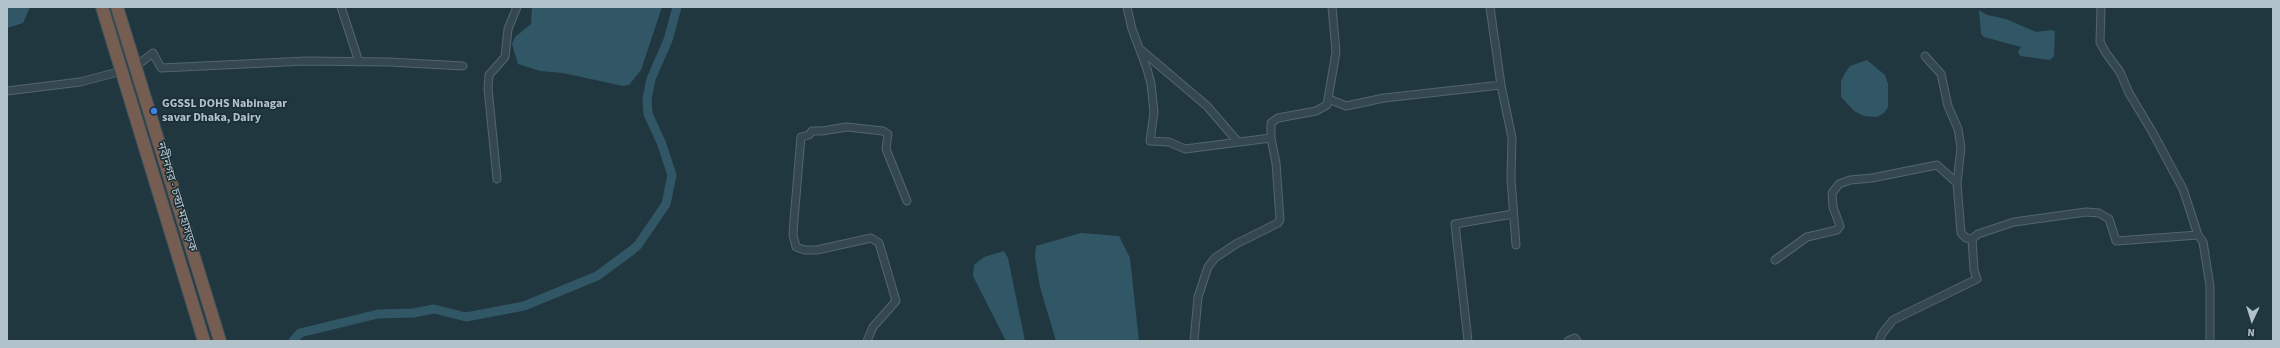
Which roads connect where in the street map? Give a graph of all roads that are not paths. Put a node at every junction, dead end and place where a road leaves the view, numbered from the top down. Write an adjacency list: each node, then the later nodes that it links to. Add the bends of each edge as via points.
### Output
1 (102, 7): 14 (highway, নবীনগর - চন্দ্রা মহাসড়ক)
2 (117, 7): 13 (highway, নবীনগর - চন্দ্রা মহাসড়ক)
3 (341, 7): 11 (street)
4 (517, 7): 20 (street, via 508,29 505,57 489,75)
5 (1127, 7): 9 (street)
6 (1332, 7): 17 (street, via 1336,52)
7 (1490, 7): 15 (street)
8 (2100, 7): 24 (street, via 2100,42 2120,72 2129,93 2183,189)
9 (1139, 48): 19 (street, via 1207,106); 19 (street, via 1147,68 1154,112 1150,140 1169,142 1185,150)
10 (1925, 56): 21 (street, via 1941,74 1948,106 1958,129 1961,148)
11 (359, 62): 12 (street); 13 (street, via 306,61 161,68 153,53)
12 (463, 66)
13 (135, 67): 29 (highway, নবীনগর - চন্দ্রা মহাসড়ক)
14 (122, 71): 16 (street, via 72,83); 28 (highway, নবীনগর - চন্দ্রা মহাসড়ক)
15 (1501, 85): 17 (street, via 1384,98 1346,106); 23 (street, via 1512,138)
16 (7, 91)
17 (1329, 99): 18 (street, via 1327,105 1316,111 1274,120 1271,123)
18 (1271, 138): 19 (street); 31 (street, via 1276,162 1280,220 1236,244 1215,258 1208,267 1198,297)
19 (1238, 142)
20 (497, 179)
21 (1957, 183): 25 (street, via 1961,233); 27 (street, via 1937,165 1839,184 1832,192 1840,226 1837,230 1807,237)
22 (907, 201): 30 (street, via 886,149 887,133 882,130 846,127 812,131 809,135 801,137 793,235 796,247 817,250 871,238 879,243 896,301 873,327)
23 (1513, 214): 26 (street); 32 (street, via 1455,224)
24 (2198, 235): 25 (street, via 2116,241 2109,219 2099,213 2086,212 2014,222 1978,234); 36 (street, via 2203,242 2208,266)
25 (1972, 239): 35 (street, via 1977,279 1893,320)
26 (1516, 245)
27 (1776, 260)
28 (204, 341)
29 (220, 341)
30 (867, 341)
31 (1194, 341)
32 (1468, 341)
33 (1568, 341): 34 (street, via 1575,338)
34 (1577, 341)
35 (1879, 341)
36 (2210, 341)

